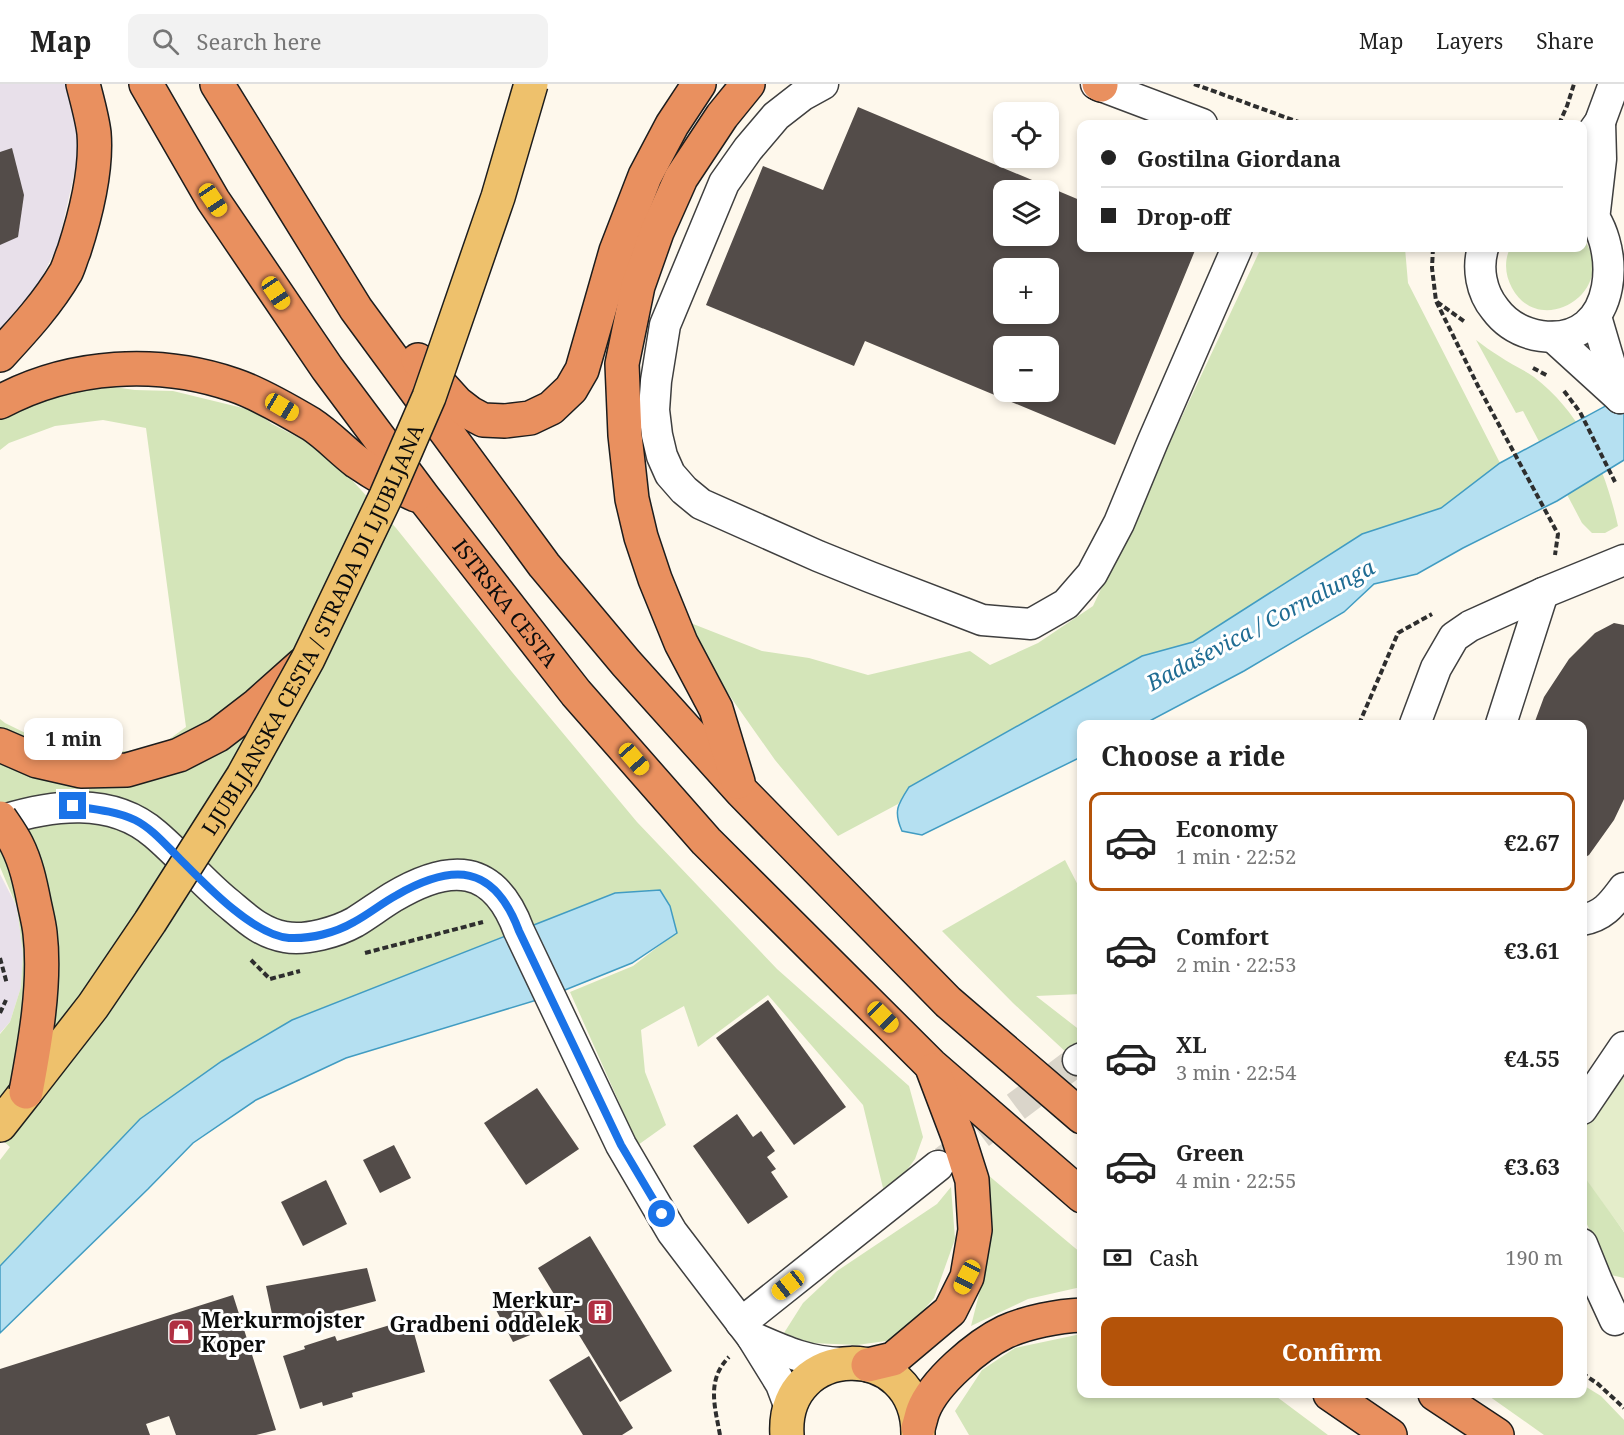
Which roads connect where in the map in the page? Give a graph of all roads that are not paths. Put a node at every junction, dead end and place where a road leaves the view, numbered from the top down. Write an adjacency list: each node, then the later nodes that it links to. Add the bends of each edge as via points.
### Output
1 (83, 84): 19 (highway, via 94,134 84,221 67,270 35,316)
2 (146, 84): 22 (highway, ISTRSKA CESTA, via 213,200 327,368)
3 (217, 84): 16 (highway)
4 (531, 84): 25 (main road, LJUBLJANSKA CESTA / STRADA DI LJUBLJANA, bridge, via 498,197 429,397)
5 (699, 84): 16 (highway, via 645,176 616,251 582,370 571,389 551,408 530,418 483,420 457,403 395,335)
6 (748, 84): 29 (highway, via 681,178 638,286 622,364 632,500 641,537 681,643 716,709)
7 (823, 84): 14 (street, via 776,116 724,183 665,325 654,410 662,456 670,474 684,490 701,504 818,556 982,620 1031,624 1066,604 1092,574 1119,523)
8 (1099, 84): 10 (street)
9 (1614, 84): 11 (street)
10 (1192, 120)
11 (1600, 122): 12 (street); 13 (street, via 1600,159)
12 (1587, 139)
13 (1589, 207): 17 (street, via 1604,220 1617,241 1621,257 1618,290)
14 (1235, 252)
15 (1474, 253): 18 (street, via 1486,293 1501,317 1525,332)
16 (356, 309): 29 (highway, via 544,565)
17 (1597, 320): 18 (street, via 1576,332); 20 (street)
18 (1553, 337): 20 (street)
19 (0, 355)
20 (1622, 401)
21 (0, 402): 22 (highway, via 58,379 107,369 165,369 204,376 236,385 282,407 314,426 388,483)
22 (423, 498): 34 (highway, ISTRSKA CESTA, via 576,693 706,841)
23 (1624, 560): 24 (street)
24 (1542, 593): 26 (street, via 1470,626 1454,638 1436,668); 27 (street)
25 (308, 659): 28 (highway, via 218,735 179,755 127,770 81,771 37,761); 35 (main road, LJUBLJANSKA CESTA / STRADA DI LJUBLJANA, bridge, via 243,776 156,913 93,1006)
26 (1416, 720)
27 (1502, 720)
28 (0, 745)
29 (742, 792): 37 (highway, via 948,1002)
30 (0, 819): 35 (highway, bridge, via 26,865 40,934 38,1012); 44 (street, via 73,806 136,821 257,927 286,938 308,938 353,923 423,881 462,874 480,879 495,890 512,914 621,1145 672,1232)
31 (1624, 888): 32 (street, via 1608,908)
32 (1587, 919)
33 (1624, 1047): 36 (street)
34 (931, 1065): 40 (highway, ISTRSKA CESTA); 45 (highway, via 972,1180 975,1230 967,1277 950,1311 893,1359)
35 (26, 1092): 38 (main road, LJUBLJANSKA CESTA / STRADA DI LJUBLJANA)
36 (1587, 1102)
37 (1077, 1113)
38 (0, 1125)
39 (938, 1166): 44 (street)
40 (1077, 1192)
41 (1587, 1256): 43 (street)
42 (1077, 1316): 49 (highway, via 1014,1329 981,1347 929,1399)
43 (1615, 1320)
44 (747, 1330): 45 (street, via 808,1359); 48 (street, via 781,1384)
45 (855, 1364): 48 (main road, via 824,1369 808,1380); 49 (main road, via 884,1370 898,1381 911,1398)
46 (1336, 1398): 50 (highway)
47 (1441, 1398): 51 (highway)
48 (782, 1424)
49 (918, 1433)
50 (1390, 1435)
51 (1497, 1435)

